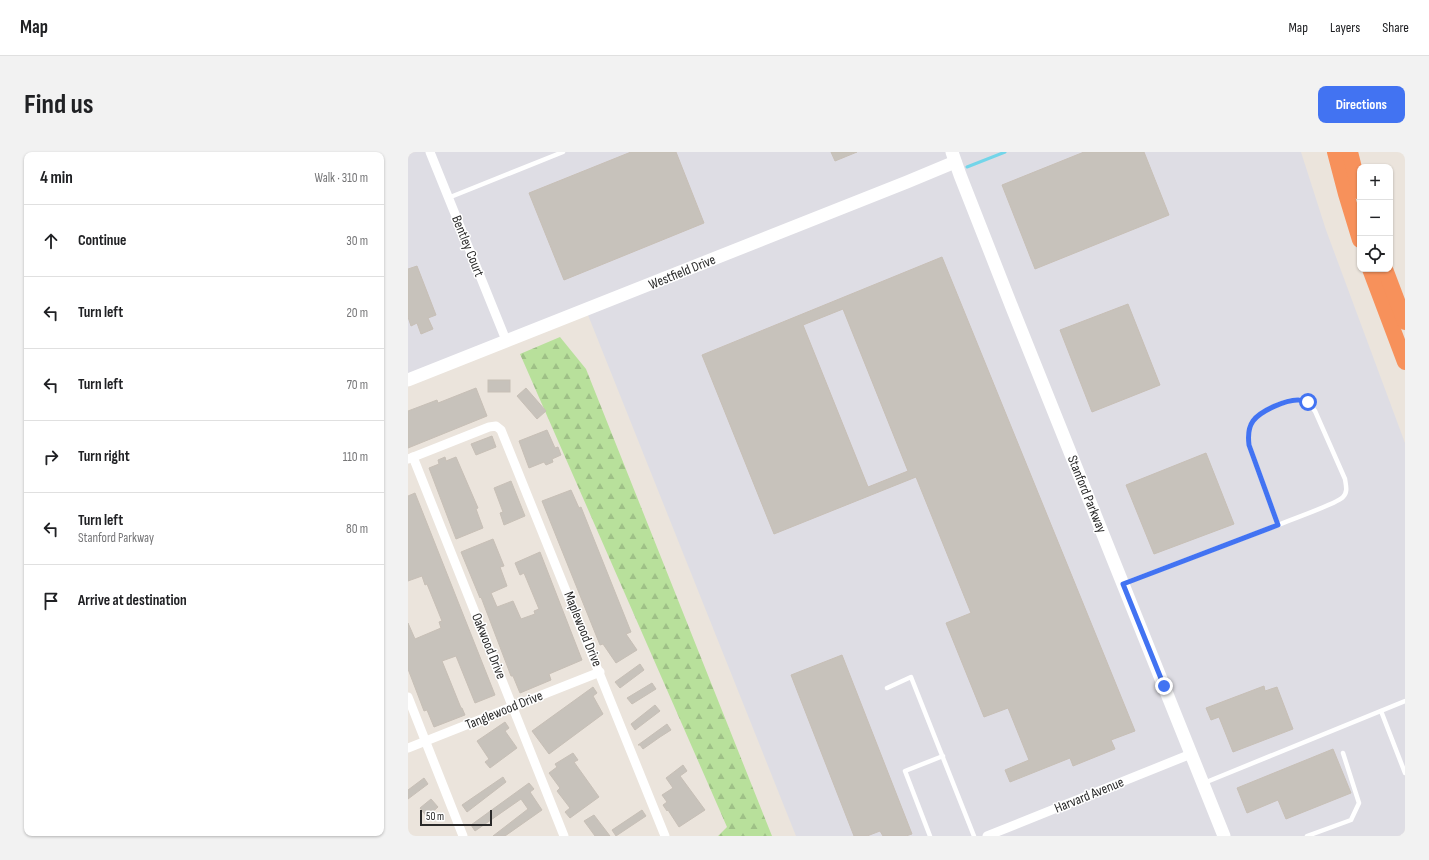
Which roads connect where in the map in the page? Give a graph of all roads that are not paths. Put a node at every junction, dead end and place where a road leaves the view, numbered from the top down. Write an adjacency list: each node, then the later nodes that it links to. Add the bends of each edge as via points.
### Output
1 (430, 152): 7 (street, Bentley Court)
2 (563, 152): 7 (lane)
3 (1335, 152): 8 (highway)
4 (1350, 152): 6 (highway)
5 (954, 157): 12 (street, Westfield Drive, via 601,304); 17 (street, Stanford Parkway)
6 (1357, 180)
7 (448, 198): 12 (street, Bentley Court)
8 (1359, 236)
9 (1371, 272): 13 (highway)
10 (1386, 272): 11 (highway)
11 (1405, 322)
12 (506, 340): 14 (street, Westfield Drive)
13 (1405, 362)
14 (408, 380)
15 (411, 458): 18 (street, Maplewood Drive, via 474,432 499,427); 22 (street, Oakwood Drive)
16 (1278, 525): 16 (lane, via 1336,502 1343,497 1347,489 1315,411 1308,402 1299,400 1262,412 1253,421 1248,434 1249,445); 17 (lane)
17 (1123, 584): 27 (street, Stanford Parkway)
18 (600, 672): 22 (street, Tanglewood Drive); 33 (street, Maplewood Drive)
19 (887, 688): 28 (lane, via 912,677)
20 (408, 697): 24 (street)
21 (1405, 700): 23 (lane)
22 (513, 707): 24 (street, Tanglewood Drive); 32 (street, Oakwood Drive)
23 (1380, 711): 29 (lane); 30 (lane)
24 (426, 741): 25 (street, Tanglewood Drive); 31 (street)
25 (408, 748)
26 (1343, 753): 38 (lane, via 1359,803 1351,820)
27 (1191, 754): 30 (street, Stanford Parkway); 36 (street, Harvard Avenue)
28 (943, 756): 34 (lane, via 905,771); 35 (lane)
29 (1405, 773)
30 (1203, 784): 37 (street, Stanford Parkway)
31 (463, 836)
32 (564, 836)
33 (665, 836)
34 (930, 836)
35 (974, 836)
36 (987, 836)
37 (1224, 836)
38 (1307, 836)

